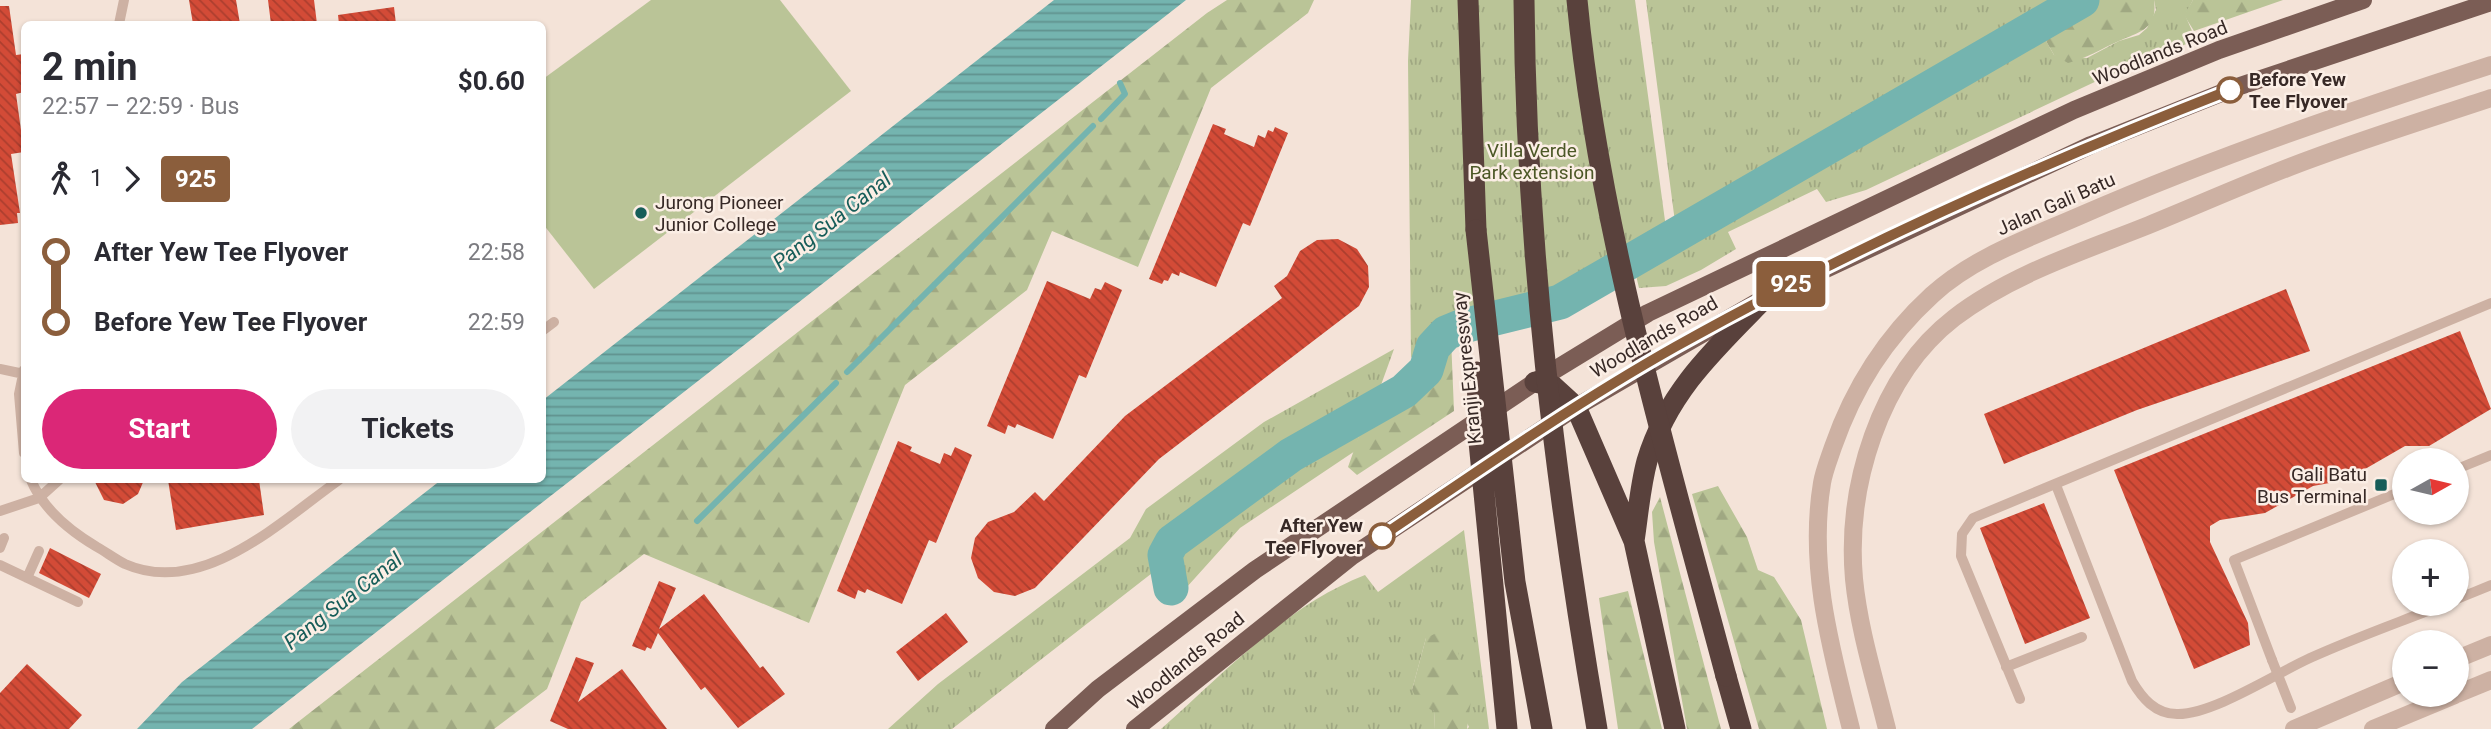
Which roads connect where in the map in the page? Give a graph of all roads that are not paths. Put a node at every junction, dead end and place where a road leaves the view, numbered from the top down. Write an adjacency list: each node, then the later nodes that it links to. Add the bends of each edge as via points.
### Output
1 (124, 0): 7 (lane)
2 (1468, 0): 10 (highway, Kranji Expressway)
3 (1524, 0): 54 (highway, bridge, via 1538,314 1571,578)
4 (1577, 0): 56 (highway, bridge, via 1596,134 1631,310)
5 (2363, 0): 13 (main road, Woodlands Road, via 2220,50 2074,110)
6 (2491, 2): 11 (main road, Woodlands Road, via 2234,88 2091,145)
7 (120, 21)
8 (2491, 65): 57 (street, Jalan Gali Batu, via 2300,128 2026,236 1934,293 1905,323 1874,359 1849,402 1822,482 1820,589)
9 (2491, 98): 58 (street, via 2311,159 2040,269 1993,292 1930,341 1881,418 1865,465 1853,534 1854,580)
10 (1476, 230): 52 (highway, bridge, via 1479,442); 53 (highway, Kranji Expressway, bridge, via 1511,555)
11 (1766, 297): 16 (main road, Woodlands Road); 32 (highway, via 1686,382 1669,407 1646,465)
12 (2491, 303): 28 (lane)
13 (1648, 313): 16 (main road, via 1639,330 1645,345 1659,351); 19 (main road, Woodlands Road)
14 (554, 322): 15 (lane)
15 (546, 328)
16 (1672, 349): 21 (main road, Woodlands Road)
17 (0, 369): 18 (lane)
18 (21, 372)
19 (1535, 382): 21 (highway, via 1553,386); 50 (main road, Woodlands Road, via 1255,570 1098,689)
20 (21, 385): 22 (lane)
21 (1576, 407): 32 (highway); 51 (main road, Woodlands Road, via 1352,556)
22 (21, 418)
23 (2491, 455): 24 (lane)
24 (2469, 464)
25 (32, 483): 30 (lane)
26 (56, 483): 30 (lane)
27 (335, 483): 30 (lane, via 218,561 191,570 160,572 126,564 77,535)
28 (2056, 485): 39 (lane, via 2132,681 2152,707 2174,715 2197,713 2310,658); 43 (lane, via 1973,518 1962,534 1966,572)
29 (2392, 495): 49 (lane, bridge, via 2234,560)
30 (39, 498): 31 (lane)
31 (0, 511)
32 (1634, 541): 55 (highway)
33 (39, 551): 35 (lane)
34 (0, 565): 35 (lane)
35 (27, 578): 38 (lane)
36 (2491, 585): 37 (lane)
37 (2469, 594)
38 (78, 602)
39 (2415, 616)
40 (2082, 637): 43 (lane)
41 (2491, 645): 42 (street)
42 (2469, 654)
43 (2006, 667): 47 (lane)
44 (2491, 680): 46 (street)
45 (2392, 687): 49 (street)
46 (2469, 689)
47 (2020, 699)
48 (2425, 707): 59 (street)
49 (2296, 728)
50 (1054, 729)
51 (1135, 729)
52 (1507, 729)
53 (1542, 729)
54 (1597, 729)
55 (1675, 729)
56 (1741, 729)
57 (1851, 729)
58 (1887, 729)
59 (2373, 729)

